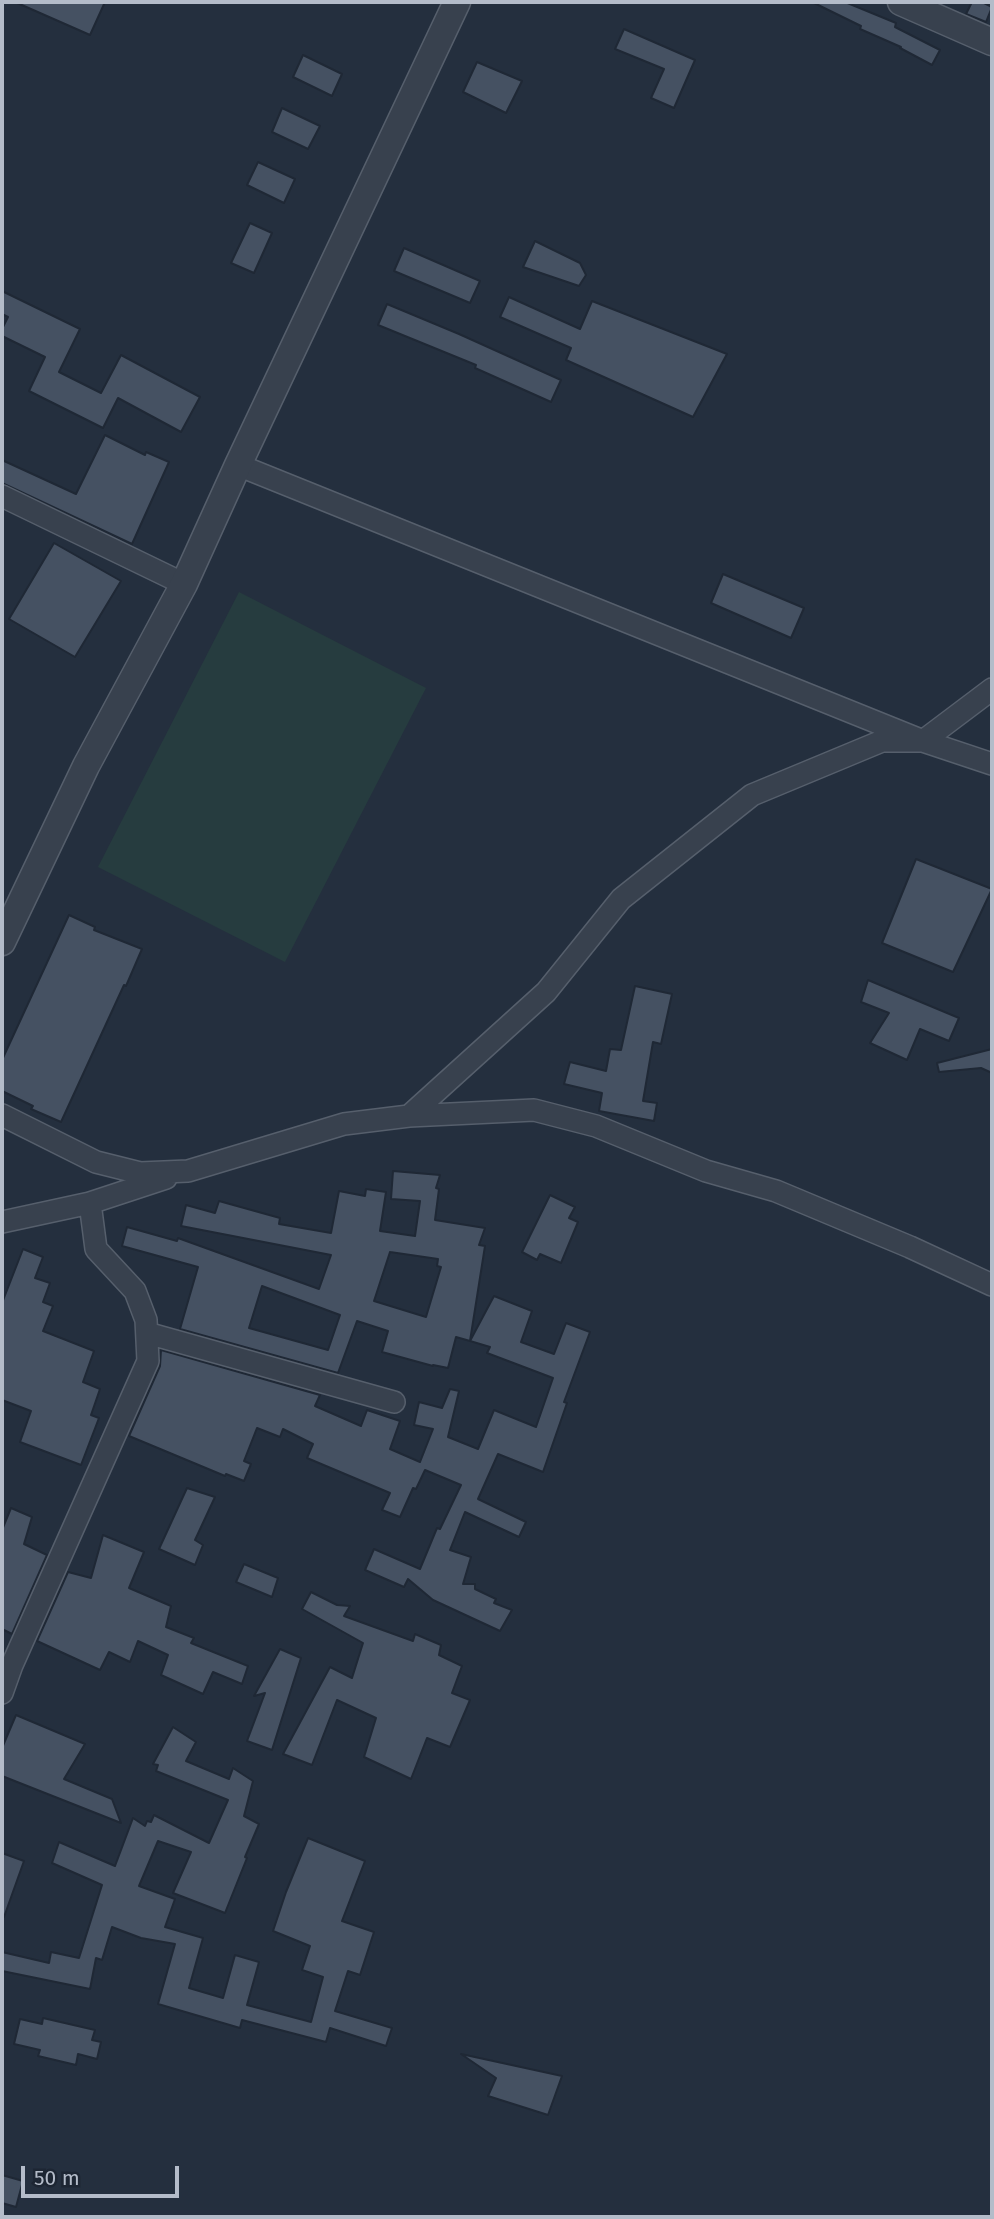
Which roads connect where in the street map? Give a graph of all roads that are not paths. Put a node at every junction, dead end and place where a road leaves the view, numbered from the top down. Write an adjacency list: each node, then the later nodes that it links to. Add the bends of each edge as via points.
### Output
1 (457, 2): 4 (street)
2 (907, 3): 3 (street)
3 (992, 42)
4 (238, 465): 6 (street); 8 (street)
5 (2, 496): 6 (street)
6 (184, 584): 10 (street, via 86,766)
7 (992, 689): 8 (street)
8 (923, 741): 9 (street); 12 (street, via 882,741 752,795 621,899 546,992)
9 (992, 764)
10 (2, 942)
11 (2, 1115): 13 (street, via 96,1162 140,1172)
12 (409, 1115): 13 (street, via 344,1124); 16 (street, via 534,1110 596,1126 706,1171 788,1196)
13 (188, 1171): 14 (street)
14 (90, 1203): 15 (street); 17 (street, via 96,1249 135,1291)
15 (2, 1222)
16 (992, 1285)
17 (147, 1333): 18 (street); 19 (street, via 148,1361)
18 (394, 1402)
19 (2, 1693)

